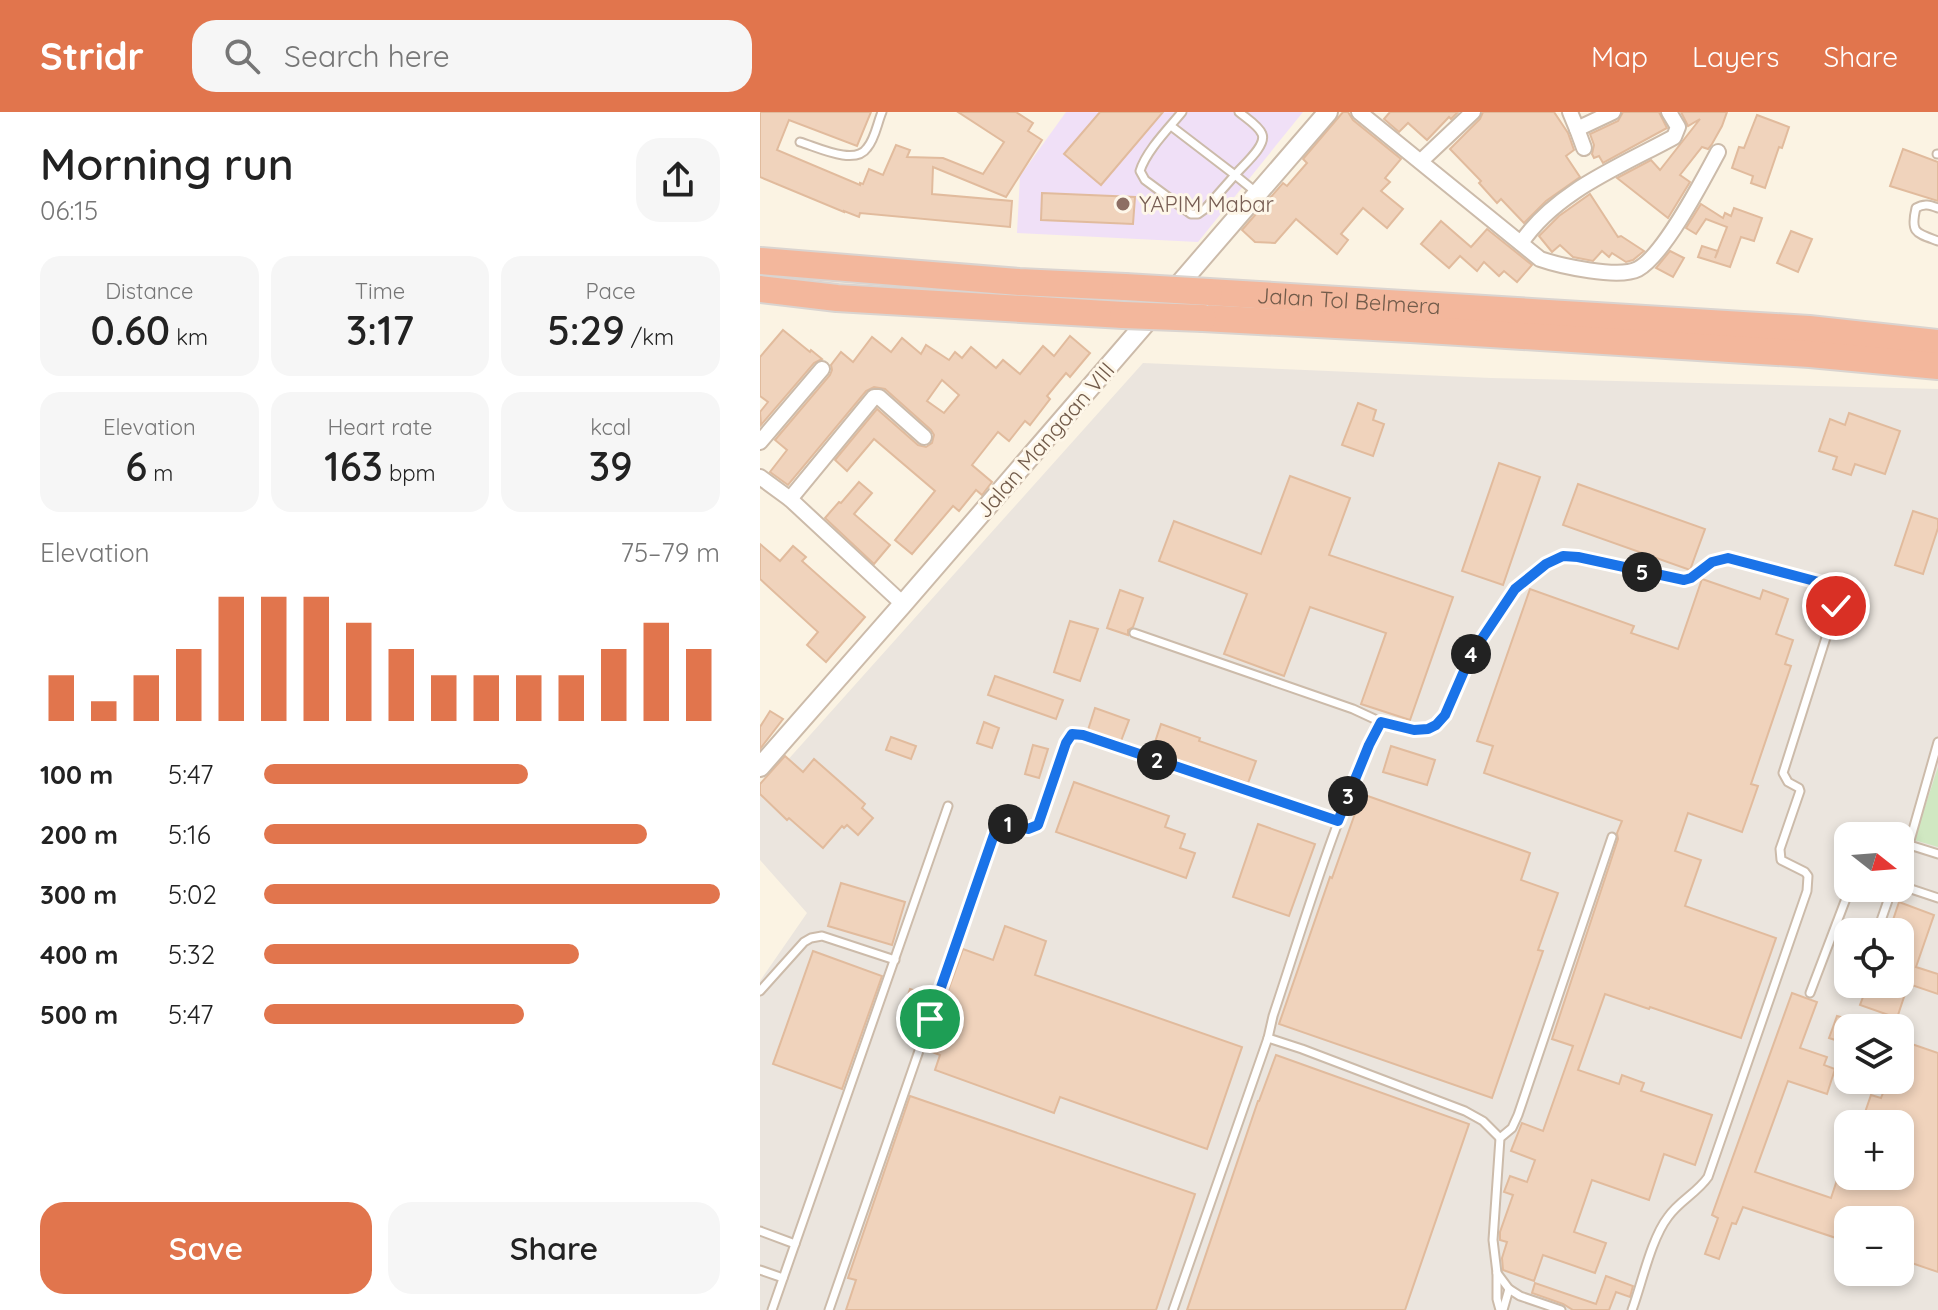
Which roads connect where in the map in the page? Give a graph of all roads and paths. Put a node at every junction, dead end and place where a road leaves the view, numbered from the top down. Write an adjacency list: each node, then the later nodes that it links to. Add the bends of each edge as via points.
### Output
1 (882, 112): 12 (lane, via 862,154 847,157)
2 (1182, 112): 10 (lane)
3 (1239, 112): 16 (lane, via 1262,131 1263,139)
4 (1328, 112): 17 (street, Jalan Mangaan VIII)
5 (1359, 112): 15 (street)
6 (1473, 112): 15 (street)
7 (1570, 112): 11 (street)
8 (1613, 112): 11 (street)
9 (1669, 112): 20 (street, via 1678,127 1674,137 1569,195)
10 (1171, 126): 16 (lane); 16 (lane, via 1142,163 1145,180 1198,214)
11 (1577, 129): 13 (street)
12 (800, 142)
13 (1584, 148)
14 (1718, 152): 20 (street, via 1669,235 1637,269 1559,266)
15 (1421, 161): 20 (street)
16 (1235, 175): 17 (lane)
17 (1257, 193): 30 (street, Jalan Mangaan VIII)
18 (1938, 208): 19 (lane, via 1921,205 1913,222 1919,234)
19 (1938, 241)
20 (1521, 243)
21 (760, 261): 23 (highway, Jalan Tol Belmera, bridge, via 1019,282 1809,329)
22 (760, 289): 24 (highway, Jalan Tol Belmera, bridge)
23 (1938, 343)
24 (1938, 366)
25 (822, 369): 27 (street)
26 (924, 437): 29 (street, via 874,397)
27 (760, 442)
28 (760, 477): 29 (street)
29 (790, 499): 30 (street)
30 (903, 604): 34 (street, Jalan Mangaan VIII)
31 (1134, 633): 32 (lane)
32 (1381, 722): 36 (lane); 60 (lane, via 1414,730 1436,725 1471,655 1515,589 1563,556 1684,580 1728,558 1834,589 1836,606 1783,773 1800,795 1780,849 1781,860 1805,872 1807,891 1708,1177 1663,1224)
33 (1938, 742): 37 (lane)
34 (760, 767)
35 (948, 806): 44 (lane)
36 (1338, 821): 47 (lane); 56 (lane, via 1072,734 1038,825 997,826)
37 (1911, 822)
38 (1612, 837): 48 (lane, via 1518,1115)
39 (1914, 846): 40 (lane)
40 (1938, 854)
41 (1914, 890): 42 (lane)
42 (1938, 898)
43 (1845, 902): 46 (lane)
44 (895, 960): 45 (lane, via 822,936 811,938); 50 (lane)
45 (760, 991)
46 (1810, 993)
47 (1268, 1038): 48 (lane, via 1465,1111); 57 (lane)
48 (1500, 1138): 52 (lane, via 1493,1240)
49 (760, 1231): 50 (lane)
50 (795, 1244): 53 (lane)
51 (760, 1270): 53 (lane)
52 (1497, 1273): 54 (lane); 58 (lane)
53 (783, 1278): 55 (lane)
54 (1509, 1289): 58 (lane); 59 (lane)
55 (772, 1310)
56 (829, 1310)
57 (1173, 1310)
58 (1501, 1310)
59 (1561, 1310)
60 (1632, 1310)

